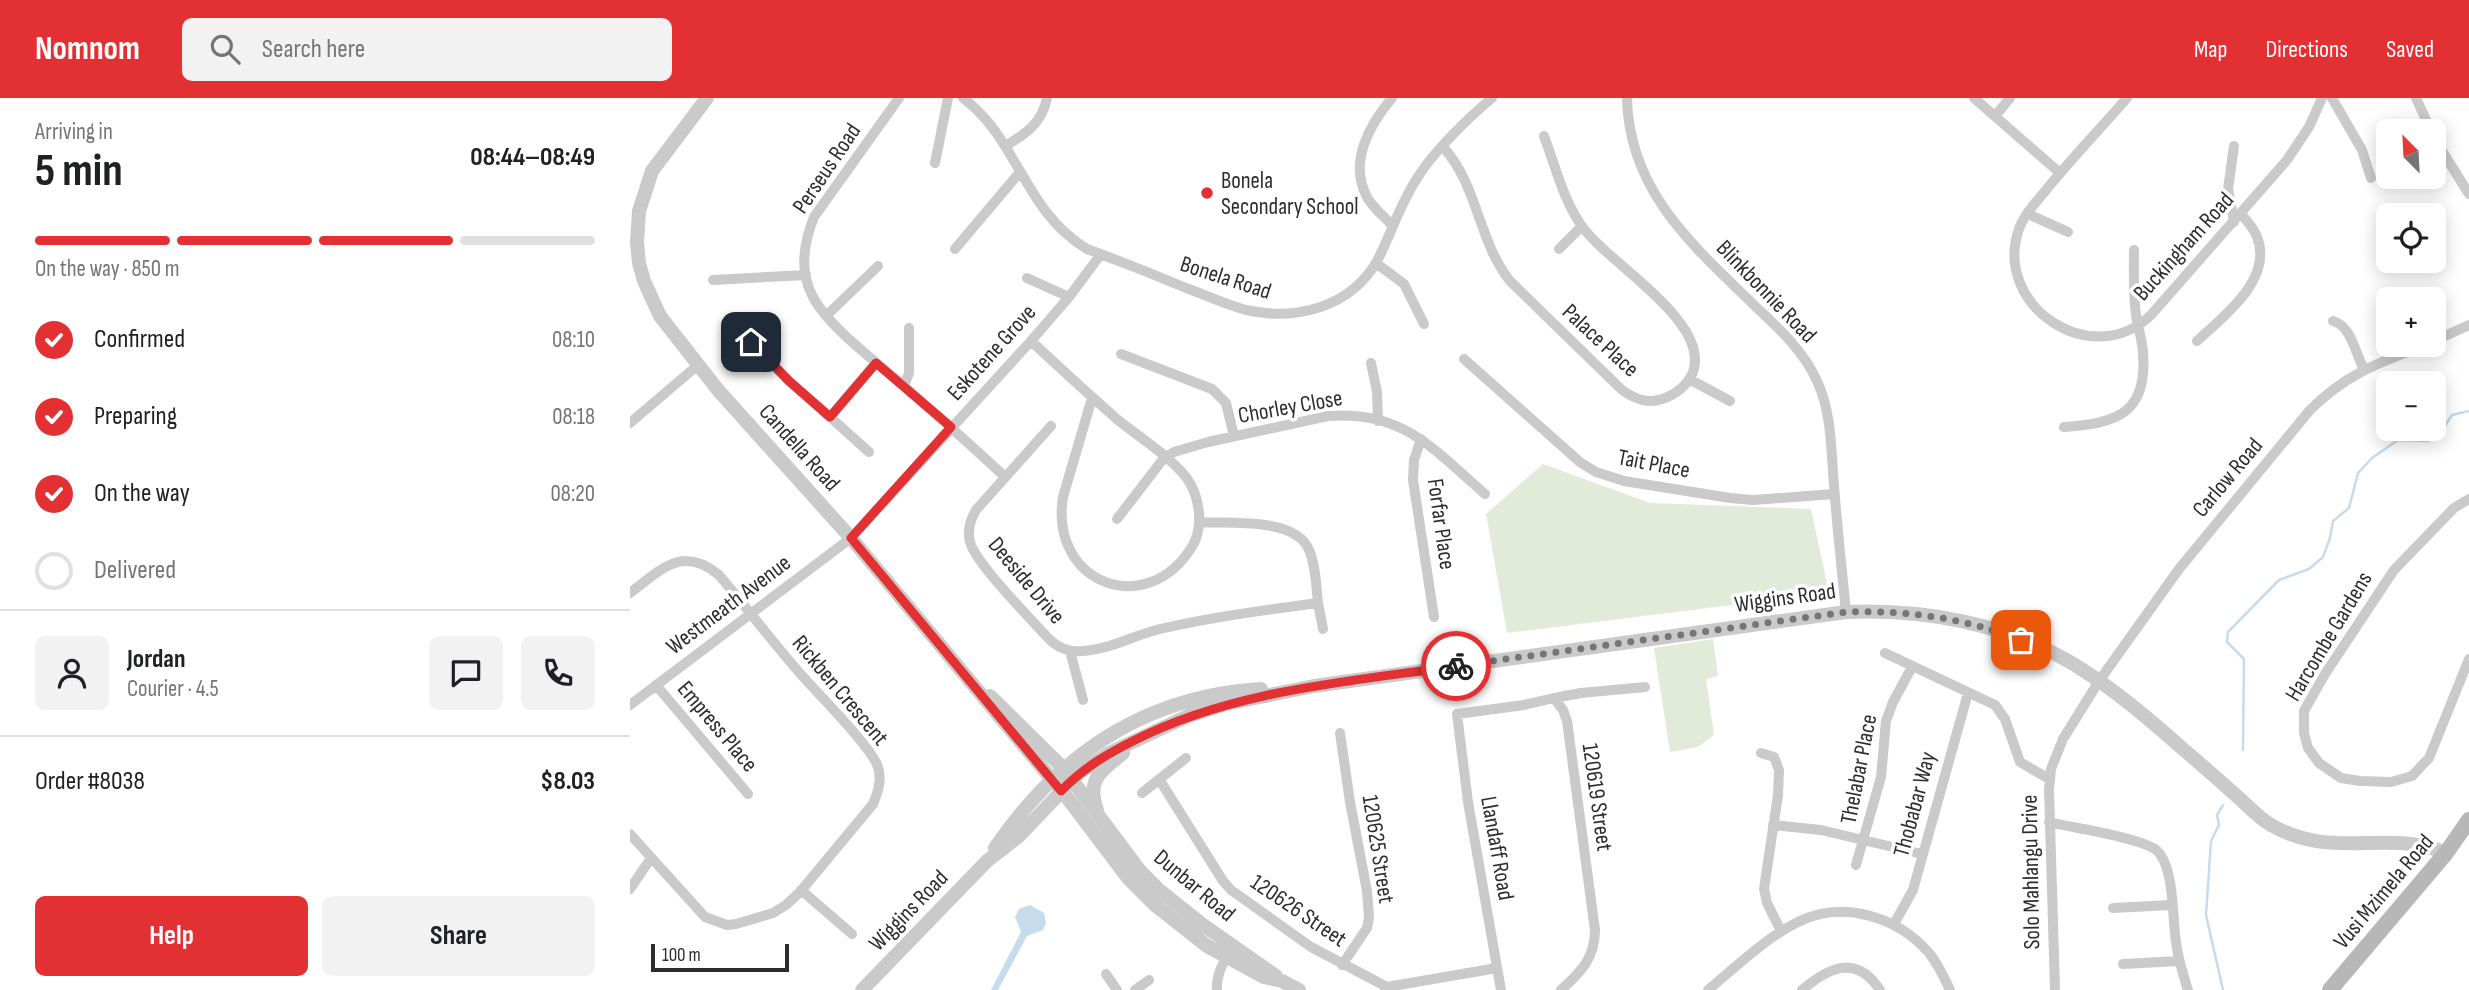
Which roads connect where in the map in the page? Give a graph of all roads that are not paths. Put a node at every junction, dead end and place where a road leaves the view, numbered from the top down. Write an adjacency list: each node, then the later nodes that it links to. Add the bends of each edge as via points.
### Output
1 (707, 98): 57 (street, Candella Road, via 652,171 639,211 637,242 653,303)
2 (899, 98): 38 (street, Perseus Road, via 814,217 805,239)
3 (948, 98): 22 (street)
4 (963, 98): 18 (street, Bonela Road, via 981,113)
5 (1047, 98): 18 (street, via 1034,126)
6 (1392, 98): 29 (street, via 1366,140 1359,171 1366,195)
7 (1492, 98): 20 (street, Bonela Road)
8 (1627, 98): 75 (street, Blinkbonnie Road, via 1637,153 1673,223 1786,335 1818,382 1828,421)
9 (1974, 98): 15 (street)
10 (2010, 98): 15 (street)
11 (2127, 98): 24 (street, Buckingham Road)
12 (2322, 98): 28 (street, Buckingham Road, via 2287,160)
13 (2332, 98): 25 (street, via 2362,150)
14 (2416, 98): 16 (street)
15 (1995, 116): 24 (street)
16 (2426, 119)
17 (1544, 136): 30 (street)
18 (1005, 146): 23 (street, Bonela Road)
19 (2234, 146): 28 (street, via 2228,189)
20 (1443, 147): 29 (street, Bonela Road, via 1417,177); 59 (street, Palace Place, via 1462,172 1502,272 1614,384 1635,398 1653,401 1677,392)
21 (2446, 157): 26 (street)
22 (935, 163)
23 (1020, 172): 32 (street); 35 (street, Bonela Road, via 1055,226)
24 (2060, 173): 27 (street, Buckingham Road)
25 (2371, 178)
26 (2469, 194)
27 (2028, 214): 31 (street); 46 (street, Buckingham Road, via 2019,230 2016,251 2017,268 2033,305 2067,331 2095,336)
28 (2238, 218): 46 (street, Buckingham Road); 50 (street, via 2255,232 2260,247 2255,275 2237,303)
29 (1392, 225): 36 (street, Bonela Road)
30 (1581, 226): 33 (street); 59 (street, via 1686,328 1696,353)
31 (2068, 232)
32 (955, 249)
33 (1559, 249)
34 (2134, 250): 46 (street, via 2134,296)
35 (1101, 254): 36 (street, Bonela Road, via 1243,309 1276,315 1322,307 1351,290); 41 (street, Eskotene Grove)
36 (1376, 263): 44 (street, via 1404,284)
37 (878, 266): 42 (street)
38 (806, 275): 40 (street); 42 (street, Perseus Road, via 812,297)
39 (1027, 278): 41 (street)
40 (713, 280)
41 (1069, 297): 49 (street, Eskotene Grove)
42 (827, 315): 55 (street, Perseus Road)
43 (2333, 321): 58 (street, via 2346,329)
44 (1424, 324)
45 (2469, 325): 48 (street)
46 (2140, 326): 68 (street, via 2142,383 2129,408 2120,417)
47 (909, 328): 60 (street, via 909,373)
48 (2446, 336)
49 (1031, 341): 61 (street); 67 (street, Eskotene Grove)
50 (2197, 341)
51 (751, 342): 63 (street)
52 (1121, 354): 69 (street, via 1212,389 1226,403)
53 (2394, 357): 58 (street, Carlow Road)
54 (1464, 359): 75 (street, Tait Place, via 1596,472 1624,481 1730,498)
55 (876, 363): 60 (street, Perseus Road); 63 (street)
56 (1371, 363): 64 (street)
57 (698, 365): 65 (street); 79 (street, Candella Road)
58 (2364, 369): 91 (street, Carlow Road, via 2331,389 2310,410 2179,569)
59 (1689, 379): 62 (street)
60 (904, 386): 67 (street, Perseus Road)
61 (1092, 398): 72 (street); 78 (street, via 1060,512 1067,546 1082,569 1116,585 1160,580 1186,556)
62 (1730, 401)
63 (830, 417): 71 (street)
64 (1378, 421): 69 (street, Chorley Close, via 1328,416); 70 (street, Chorley Close, via 1405,428)
65 (630, 424)
66 (1051, 426): 73 (street, Deeside Drive)
67 (951, 427): 73 (street, Perseus Road); 79 (street, Eskotene Grove)
68 (2064, 428)
69 (1234, 436): 72 (street, Chorley Close)
70 (1421, 439): 74 (street, Chorley Close); 84 (street, Forfar Place, via 1413,480)
71 (869, 452)
72 (1164, 458): 77 (street); 78 (street, via 1191,486)
73 (1004, 476): 86 (street, Deeside Drive, via 971,520 971,544 1049,639)
74 (1485, 494)
75 (1834, 494): 82 (street, Blinkbonnie Road)
76 (2469, 499): 88 (street, Harcombe Gardens, via 2405,558 2375,598 2308,702 2302,720 2308,748 2319,763 2341,778 2392,782 2412,776 2429,758)
77 (1116, 519)
78 (1200, 522): 81 (street, via 1272,526 1293,532 1308,547)
79 (851, 538): 83 (street, Westmeath Avenue); 89 (street, Candella Road)
80 (630, 593): 83 (street, Rickben Crescent, via 669,565 683,560 701,562 719,575)
81 (1318, 603): 85 (street); 86 (street, Deeside Drive, via 1189,622 1090,650)
82 (1846, 612): 91 (street, Wiggins Road, via 1910,613 1979,625 2046,650); 93 (street, Wiggins Road)
83 (750, 614): 92 (street, Westmeath Avenue); 120 (street, Rickben Crescent, via 862,744 878,769 873,804)
84 (1434, 617)
85 (1323, 629)
86 (1070, 651): 97 (street)
87 (1885, 653): 90 (street)
88 (2469, 659)
89 (956, 664): 103 (street, Candella Road); 106 (street, Candella Road)
90 (1912, 667): 95 (street); 114 (street, Thelabar Place, via 1886,721 1883,768)
91 (2099, 681): 105 (street, Solo Mahlangu Drive, via 2067,731); 115 (street, Wiggins Road, via 2261,818 2286,833 2327,844 2415,843)
92 (656, 685): 98 (street, Westmeath Avenue); 108 (street, Empress Place)
93 (1314, 686): 100 (street, Wiggins Road, via 1225,704); 103 (street, Wiggins Road, via 1243,690 1155,712 1083,752)
94 (1645, 687): 96 (street)
95 (1968, 693): 105 (street, via 2001,711 2020,762); 116 (street, Thobabar Way)
96 (1554, 698): 130 (street, Llandaff Road, via 1457,714); 140 (street, 120619 Street, via 1567,721 1595,930 1587,964)
97 (1083, 700)
98 (630, 705)
99 (1340, 733): 129 (street, 120625 Street, via 1369,917 1367,928)
100 (1148, 734): 103 (street, Wiggins Road); 109 (street, via 1096,777 1093,793)
101 (1761, 753): 112 (street, via 1774,757 1779,770)
102 (1186, 758): 104 (street)
103 (1067, 774): 106 (street, Wiggins Road); 109 (street, Dunbar Road)
104 (1159, 779): 107 (street); 129 (street, 120626 Street, via 1231,890)
105 (2049, 779): 111 (street, Solo Mahlangu Drive)
106 (1056, 785): 126 (street, Dunbar Road, via 1141,891 1190,935); 134 (street, Wiggins Road, via 1019,836 987,861)
107 (1142, 793)
108 (748, 794)
109 (1098, 815): 126 (street, Dunbar Road, via 1140,871)
110 (2469, 820): 115 (main road, Vusi Mzimela Road)
111 (2049, 822): 121 (street, via 2152,848 2168,868); 145 (street, Solo Mahlangu Drive)
112 (1773, 825): 114 (street); 124 (street, via 1764,889)
113 (630, 834): 117 (street, Rickben Crescent)
114 (1864, 841): 116 (street, Thelabar Place); 118 (street, Thelabar Place)
115 (2446, 853): 147 (main road, Vusi Mzimela Road)
116 (1922, 854): 123 (street, Thobabar Way, via 1913,890)
117 (651, 858): 119 (street); 120 (street, Rickben Crescent, via 705,917 727,925 774,913)
118 (1856, 865)
119 (630, 889)
120 (802, 890): 125 (street)
121 (2171, 905): 122 (street); 127 (street)
122 (2112, 908)
123 (1894, 925): 124 (street, via 1856,913 1832,912); 144 (street, via 1930,954)
124 (1781, 931): 141 (street)
125 (852, 934)
126 (1229, 951): 137 (street, Dunbar Road); 138 (street, via 1264,976)
127 (2179, 961): 128 (street); 146 (street)
128 (2123, 964)
129 (1342, 965): 133 (street, 120626 Street)
130 (1497, 968): 133 (street); 139 (street, Llandaff Road)
131 (1106, 975): 135 (street)
132 (1149, 980): 136 (street)
133 (1386, 988)
134 (862, 990)
135 (1117, 990)
136 (1135, 990)
137 (1217, 990)
138 (1298, 990)
139 (1501, 990)
140 (1561, 990)
141 (1709, 990)
142 (1802, 990): 143 (street, via 1827,972 1845,967 1862,971)
143 (1880, 990)
144 (1950, 990)
145 (2055, 990)
146 (2188, 990)
147 (2330, 990)

